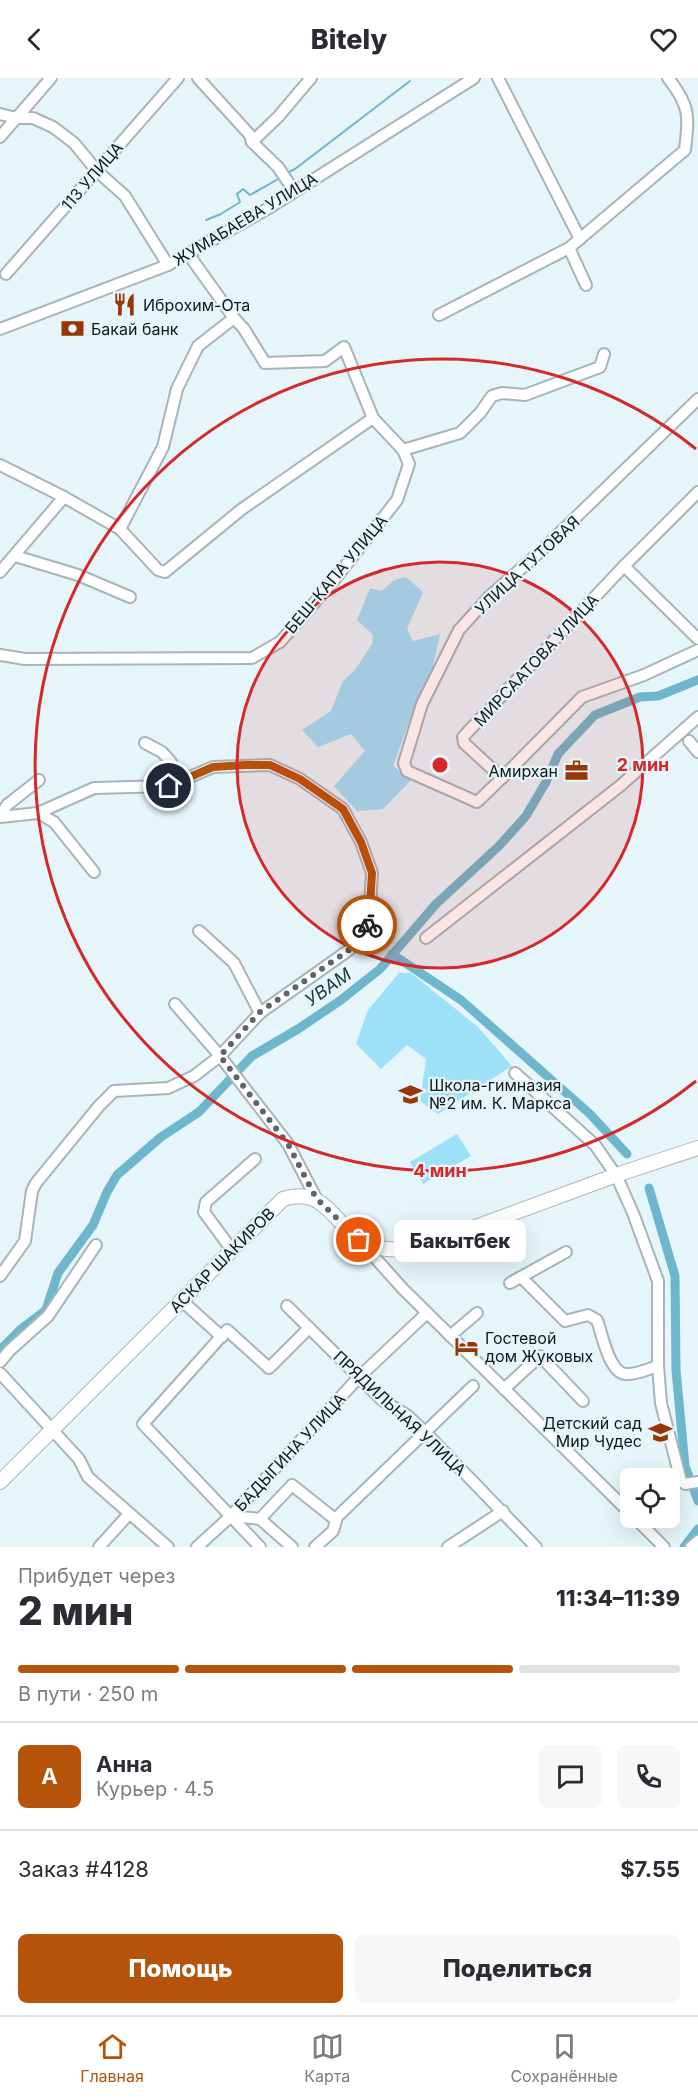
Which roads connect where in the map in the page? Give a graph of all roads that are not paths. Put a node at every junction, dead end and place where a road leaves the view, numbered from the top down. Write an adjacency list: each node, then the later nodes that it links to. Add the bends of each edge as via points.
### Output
1 (51, 78): 9 (street)
2 (178, 78): 12 (street, 113 УЛИЦА)
3 (198, 78): 11 (street)
4 (311, 78): 11 (street)
5 (474, 78): 13 (street, ЖУМАБАЕВА УЛИЦА)
6 (498, 78): 14 (street)
7 (668, 78): 14 (street, via 682,96 688,118 685,150)
8 (0, 114): 9 (street)
9 (17, 118): 10 (street); 12 (street, via 33,118 53,127 74,143)
10 (0, 137)
11 (252, 142): 13 (street)
12 (97, 171): 17 (street, via 125,196); 18 (street, 113 УЛИЦА)
13 (294, 191): 16 (street, ЖУМАБАЕВА УЛИЦА)
14 (580, 240): 15 (street)
15 (569, 248): 19 (street); 20 (street)
16 (189, 255): 17 (street, ЖУМАБАЕВА УЛИЦА); 21 (street)
17 (168, 265): 22 (street, ЖУМАБАЕВА УЛИЦА)
18 (6, 274)
19 (586, 285)
20 (439, 315)
21 (234, 318): 25 (street, via 265,363 325,361 345,347); 30 (street, via 198,346 177,389 162,447)
22 (0, 329)
23 (604, 354): 26 (street, via 600,367 525,395 492,396 460,433)
24 (698, 399): 42 (street, УЛИЦА ТУТОВАЯ, via 459,630 422,704 404,763 407,771 477,802)
25 (373, 418): 26 (street); 30 (street, via 242,509 165,572 158,570)
26 (404, 450): 37 (street, БЕШ-КАПА УЛИЦА, via 409,464 397,500 280,642 252,658 25,659)
27 (0, 465): 29 (street)
28 (698, 492): 32 (street, МИРСААТОВА УЛИЦА)
29 (64, 498): 30 (street); 31 (street)
30 (120, 529)
31 (15, 556): 33 (street); 34 (street, via 78,575)
32 (624, 566): 35 (street); 42 (street, МИРСААТОВА УЛИЦА, via 463,737 464,744)
33 (0, 571)
34 (130, 597)
35 (698, 639)
36 (698, 650): 42 (street, via 582,697)
37 (0, 655)
38 (698, 717): 49 (street, via 620,786)
39 (689, 741): 41 (street)
40 (145, 743): 44 (street, via 171,762 170,773)
41 (698, 753)
42 (502, 778)
43 (39, 780): 46 (street, via 7,805)
44 (142, 788): 45 (street, via 94,788); 51 (street, via 169,786 213,767 270,765 300,779 343,809 361,842 372,873 369,922 349,950)
45 (38, 813): 46 (street); 47 (street, via 54,822)
46 (0, 817)
47 (94, 872)
48 (199, 931): 51 (street, via 234,963)
49 (426, 938)
50 (175, 1004): 52 (street)
51 (260, 1012): 52 (street)
52 (222, 1059): 57 (street, via 288,1144); 62 (street, via 168,1088 114,1091 36,1183 25,1241)
53 (515, 1073): 56 (street, via 595,1145)
54 (698, 1148): 56 (main road)
55 (255, 1159): 60 (street, via 206,1202 204,1212)
56 (619, 1174): 58 (main road, via 424,1246 394,1250); 73 (street, via 658,1281)
57 (316, 1198): 58 (main road); 60 (main road, АСКАР ШАКИРОВ, via 298,1195 283,1199)
58 (359, 1240): 67 (street)
59 (96, 1245): 72 (street, via 48,1316)
60 (232, 1250): 65 (main road, АСКАР ШАКИРОВ)
61 (566, 1252): 63 (street)
62 (0, 1276)
63 (521, 1277): 64 (street); 73 (street, via 565,1321 588,1316 597,1320 613,1366 622,1374)
64 (510, 1283)
65 (181, 1300): 71 (street); 79 (main road, АСКАР ШАКИРОВ)
66 (287, 1306): 69 (street, ПРЯДИЛЬНАЯ УЛИЦА)
67 (427, 1313): 70 (street); 75 (street, БАДЫГИНА УЛИЦА)
68 (477, 1313): 70 (street)
69 (309, 1328): 71 (street, via 269,1368 227,1330); 75 (street, ПРЯДИЛЬНАЯ УЛИЦА)
70 (450, 1336): 77 (street)
71 (222, 1337): 86 (street, БАДЫГИНА УЛИЦА, via 143,1424)
72 (0, 1362)
73 (658, 1366): 82 (street, via 661,1403 681,1481)
74 (0, 1373): 79 (street)
75 (359, 1377): 80 (street, ПРЯДИЛЬНАЯ УЛИЦА); 86 (street, БАДЫГИНА УЛИЦА)
76 (473, 1386): 80 (street)
77 (504, 1389): 78 (street, via 540,1356); 83 (street)
78 (583, 1401)
79 (51, 1431): 81 (main road, АСКАР ШАКИРОВ); 85 (street, via 79,1459 88,1477)
80 (425, 1432): 84 (street, ПРЯДИЛЬНАЯ УЛИЦА); 88 (street)
81 (0, 1482)
82 (698, 1482)
83 (620, 1503)
84 (503, 1511): 97 (street); 98 (street, ПРЯДИЛЬНАЯ УЛИЦА)
85 (129, 1514): 91 (street); 92 (street)
86 (231, 1516): 87 (street); 93 (street, БАДЫГИНА УЛИЦА); 94 (street, БАДЫГИНА УЛИЦА)
87 (260, 1519): 88 (street, via 292,1485); 95 (street)
88 (336, 1520): 96 (street, via 333,1531)
89 (645, 1528): 99 (street)
90 (698, 1541): 100 (street)
91 (99, 1547)
92 (168, 1547)
93 (197, 1547)
94 (260, 1547)
95 (292, 1547)
96 (315, 1547)
97 (448, 1547)
98 (536, 1547)
99 (664, 1547)
100 (691, 1547)

